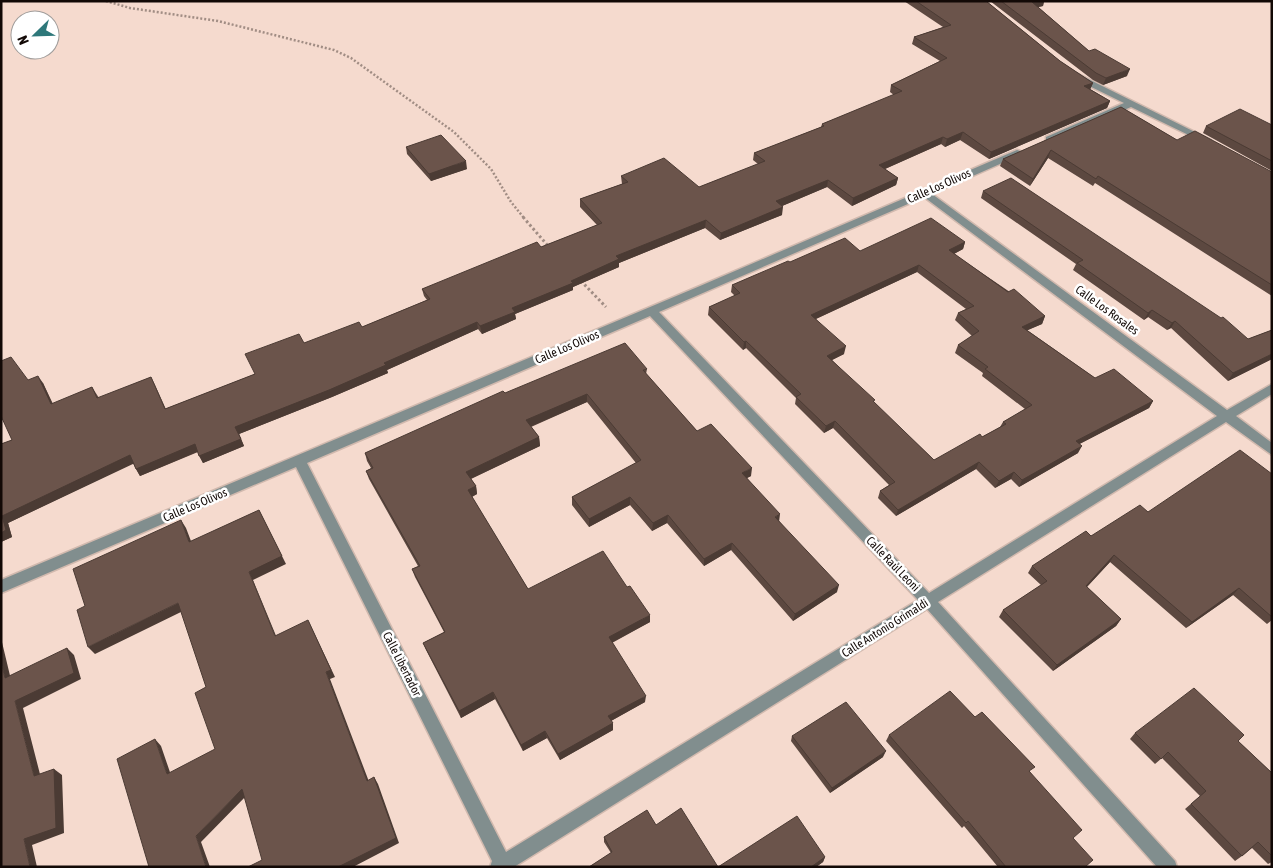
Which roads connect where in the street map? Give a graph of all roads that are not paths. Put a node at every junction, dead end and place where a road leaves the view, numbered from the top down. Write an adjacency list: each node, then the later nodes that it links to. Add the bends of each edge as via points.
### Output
1 (1068, 70): 2 (street, via 1089,84)
2 (1132, 103): 3 (street); 4 (street)
3 (1042, 142)
4 (1218, 147)
5 (1024, 150): 6 (street, Calle Los Olivos)
6 (925, 193): 7 (street, Calle Los Olivos); 9 (street, Calle Los Rosales)
7 (651, 311): 11 (street, Calle Los Olivos); 13 (street, Calle Raúl Leoni)
8 (1272, 388): 9 (street, Calle Antonio Grimaldi)
9 (1227, 416): 10 (street, Calle Los Rosales); 13 (street, Calle Antonio Grimaldi)
10 (1272, 450)
11 (299, 460): 12 (street, Calle Los Olivos); 14 (street, Calle Libertador)
12 (1, 587)
13 (928, 601): 14 (street, Calle Antonio Grimaldi); 15 (street, Calle Raúl Leoni)
14 (502, 866)
15 (1169, 867)

